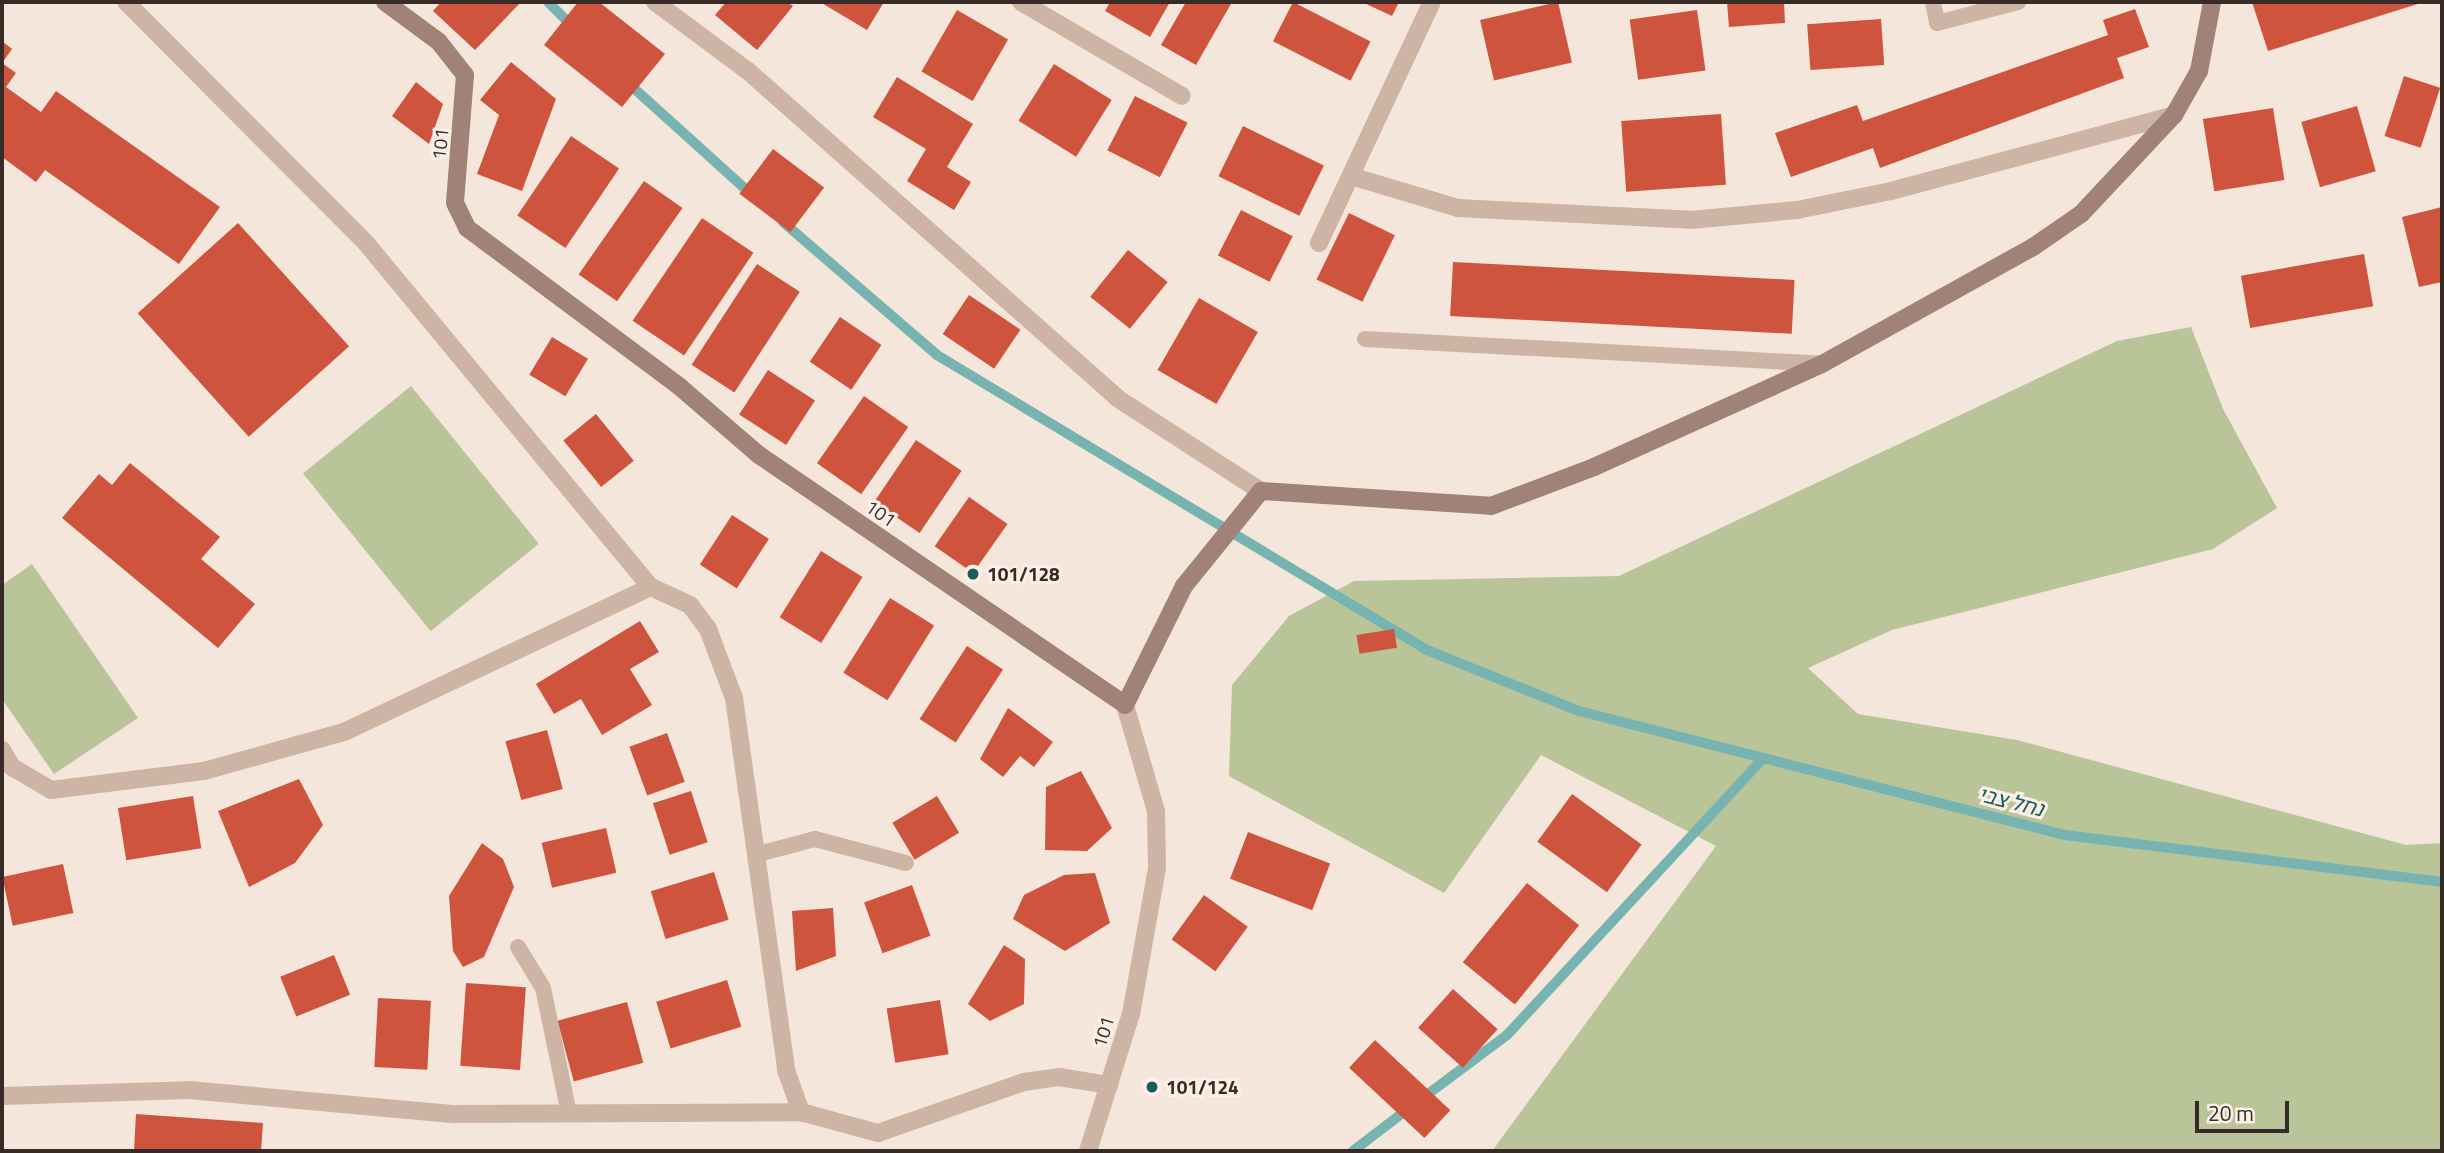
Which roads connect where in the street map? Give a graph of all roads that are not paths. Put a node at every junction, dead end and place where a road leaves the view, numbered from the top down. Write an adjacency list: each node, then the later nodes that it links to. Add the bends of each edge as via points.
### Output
1 (126, 2): 16 (street, via 366,243)
2 (385, 2): 17 (street, 101, via 439,42 465,75 455,203 467,228 680,387 759,455)
3 (654, 2): 15 (street, via 748,71 1117,398)
4 (1021, 2): 9 (street)
5 (1432, 2): 11 (street)
6 (1933, 2): 7 (lane, via 1937,23)
7 (2018, 2)
8 (2212, 2): 10 (street, via 2199,71)
9 (1182, 96)
10 (2174, 115): 11 (street, via 1891,191 1797,210 1691,220 1458,208); 14 (street, via 2072,220)
11 (1354, 177): 12 (street)
12 (1319, 243)
13 (1365, 338): 14 (lane)
14 (1822, 364): 15 (street, via 1594,467 1490,506)
15 (1261, 491): 17 (street, via 1184,586)
16 (651, 587): 18 (street, via 344,732 204,771 51,790 12,767); 19 (street, via 690,605 708,629 734,698)
17 (1125, 705): 22 (street, 101, via 1156,811 1157,868 1133,1002)
18 (2, 750)
19 (758, 854): 20 (lane, via 815,839); 24 (street, via 786,1070)
20 (906, 863)
21 (518, 947): 25 (lane, via 543,988)
22 (1109, 1085): 24 (street, via 1059,1076 1024,1082 878,1133); 26 (street, 101)
23 (2, 1096): 25 (street, via 189,1090 455,1114)
24 (801, 1112): 25 (street)
25 (569, 1113)
26 (1088, 1151)

